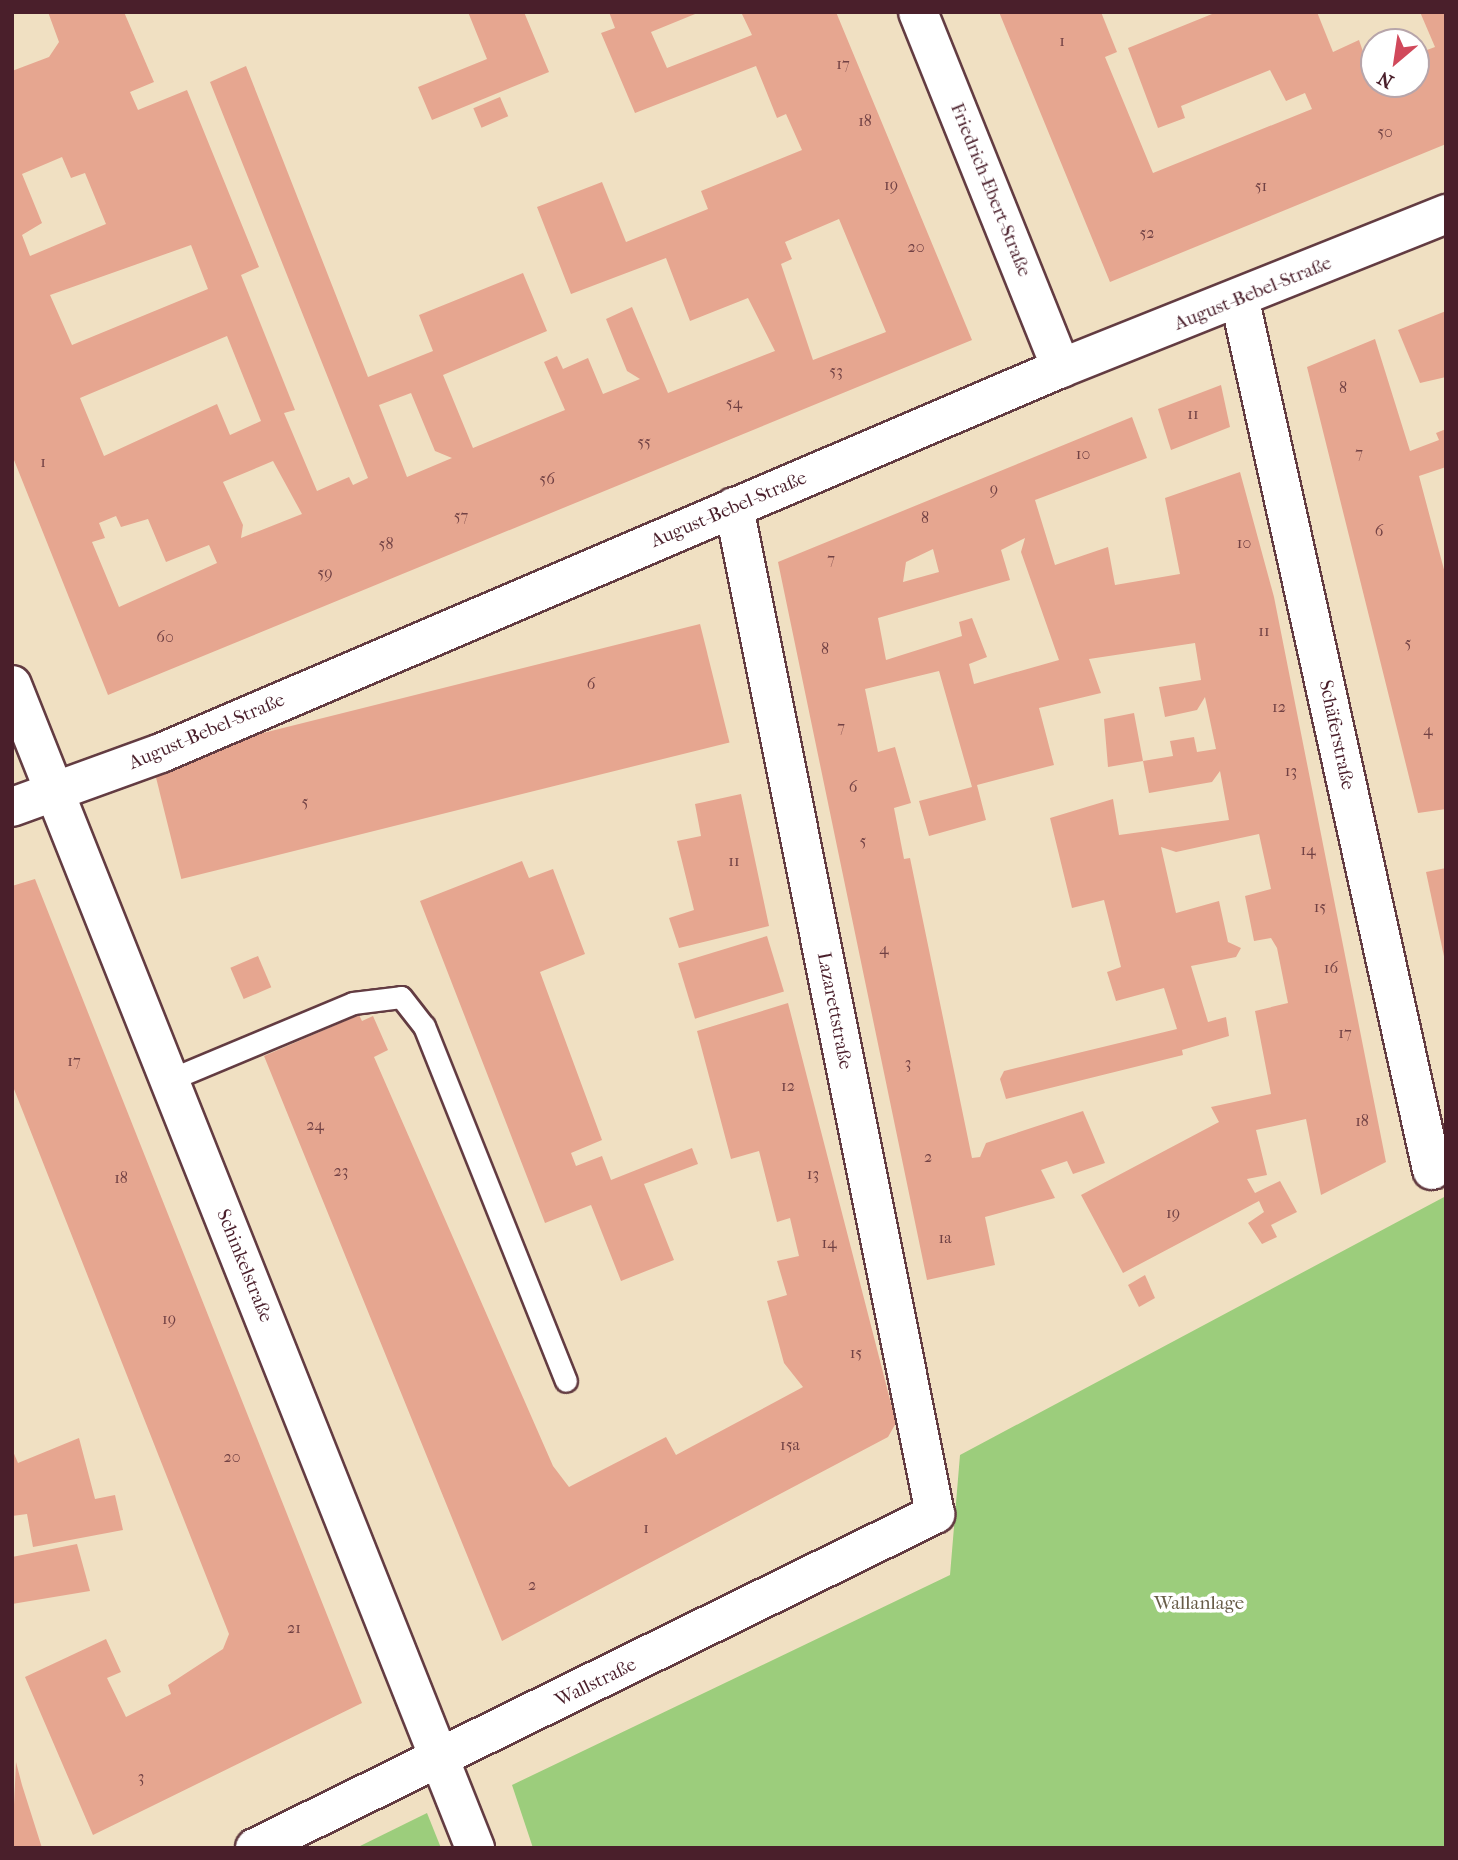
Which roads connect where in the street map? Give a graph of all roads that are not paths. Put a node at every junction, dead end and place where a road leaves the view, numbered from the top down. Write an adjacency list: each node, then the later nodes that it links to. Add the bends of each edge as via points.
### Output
1 (919, 12): 4 (street, Friedrich-Ebert-Straße)
2 (1446, 214): 3 (street, August-Bebel-Straße)
3 (1240, 301): 4 (street, August-Bebel-Straße); 10 (street, Schäferstraße)
4 (1061, 368): 5 (street, August-Bebel-Straße)
5 (734, 508): 7 (street, August-Bebel-Straße, via 160,753); 12 (street, Lazarettstraße)
6 (12, 685): 7 (street, Schinkelstraße)
7 (54, 792): 8 (street, August-Bebel-Straße); 9 (street, Schinkelstraße)
8 (12, 807)
9 (169, 1080): 11 (lane, via 353,1003 401,997 424,1026); 13 (street, Schinkelstraße)
10 (1432, 1170)
11 (566, 1381)
12 (934, 1514): 13 (street, Wallstraße)
13 (440, 1759): 14 (street, Wallstraße); 15 (street, Schinkelstraße)
14 (255, 1848)
15 (475, 1848)

